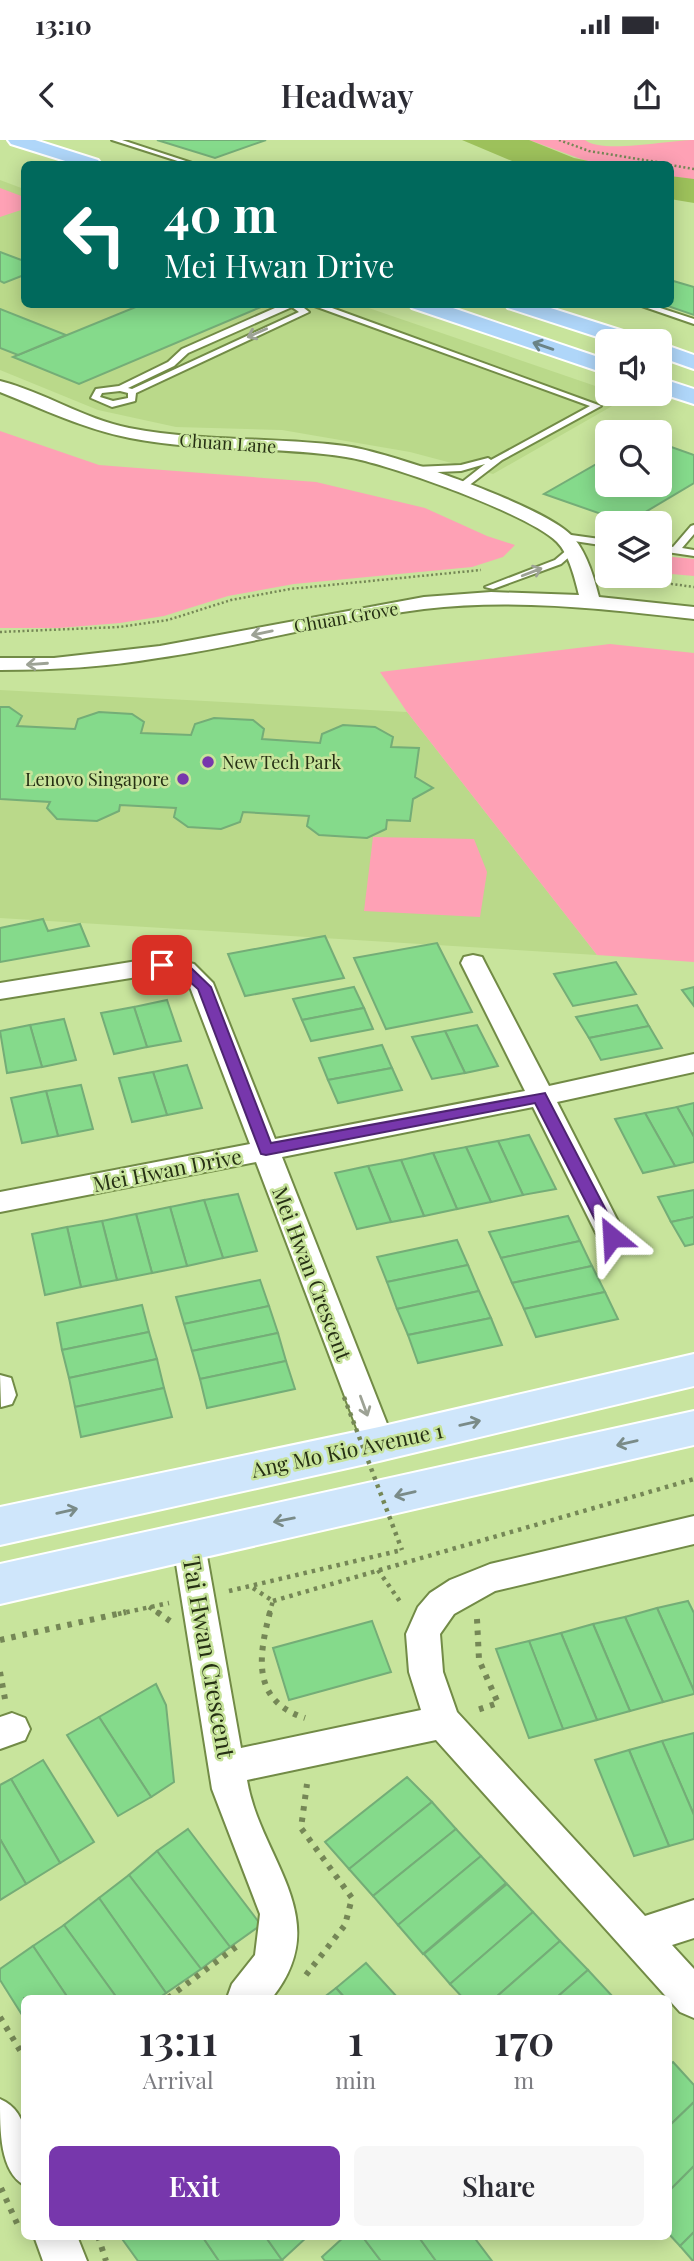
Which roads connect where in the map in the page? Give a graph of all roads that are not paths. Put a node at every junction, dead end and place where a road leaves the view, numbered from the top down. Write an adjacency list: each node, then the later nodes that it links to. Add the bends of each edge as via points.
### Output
1 (17, 140): 3 (highway)
2 (115, 140): 4 (lane)
3 (83, 161)
4 (182, 161)
5 (283, 308): 17 (lane, via 185,351 171,364)
6 (298, 308): 19 (lane, one-way to 19, via 304,312)
7 (323, 308): 21 (lane, via 597,406)
8 (431, 308): 15 (highway, one-way to 8)
9 (528, 308): 12 (highway)
10 (651, 308): 11 (lane)
11 (694, 322)
12 (595, 330)
13 (672, 354): 14 (highway)
14 (694, 362)
15 (595, 364)
16 (0, 386): 22 (street, Chuan Lane, via 128,432 351,452)
17 (121, 388): 19 (lane); 19 (lane, via 99,391 95,398 120,404 132,399)
18 (672, 389): 20 (highway)
19 (132, 392)
20 (694, 397)
21 (499, 458): 22 (lane, via 461,468); 23 (lane)
22 (413, 470): 23 (street, Chuan Lane)
23 (460, 488): 26 (street, Chuan Lane)
24 (694, 528): 28 (lane)
25 (595, 543): 26 (lane)
26 (567, 544): 30 (lane, one-way to 26, via 558,562); 31 (street)
27 (672, 550): 28 (lane)
28 (676, 550): 29 (lane)
29 (694, 553)
30 (489, 578): 31 (street, Chuan Grove); 34 (street, Chuan Grove, via 328,603 130,642)
31 (590, 595): 32 (street, Chuan Grove); 33 (street, Chuan Grove); 35 (street, Chuan Grove, one-way to 35, via 427,602 132,658)
32 (694, 599)
33 (694, 613)
34 (0, 647)
35 (0, 664)
36 (473, 963): 39 (street)
37 (0, 991): 40 (street, Mei Hwan Crescent, via 153,966 185,970 204,987)
38 (694, 1063): 39 (street, Mei Hwan Drive)
39 (540, 1097): 40 (street, Mei Hwan Drive); 42 (street)
40 (266, 1150): 41 (street, Mei Hwan Drive); 45 (street, Mei Hwan Crescent, one-way to 45, via 347,1382)
41 (0, 1202)
42 (612, 1237)
43 (694, 1370): 45 (main road, Ang Mo Kio Avenue 1, one-way to 43)
44 (694, 1428): 48 (main road, one-way to 48, via 351,1507)
45 (379, 1444): 46 (main road, Ang Mo Kio Avenue 1, one-way to 45)
46 (0, 1526)
47 (694, 1530): 50 (street, via 490,1578 446,1598 431,1613 421,1643 427,1680)
48 (188, 1539): 49 (main road); 51 (street, Tai Hwan Crescent)
49 (0, 1584)
50 (443, 1722): 51 (street, Tai Hwan Crescent); 53 (street)
51 (226, 1768): 54 (street, via 281,1929 274,1962)
52 (694, 1919): 53 (street)
53 (640, 1936): 55 (street)
54 (248, 1995)
55 (694, 1998)
56 (0, 2120): 57 (street)
57 (14, 2167)
58 (42, 2240): 59 (street)
59 (65, 2261)

